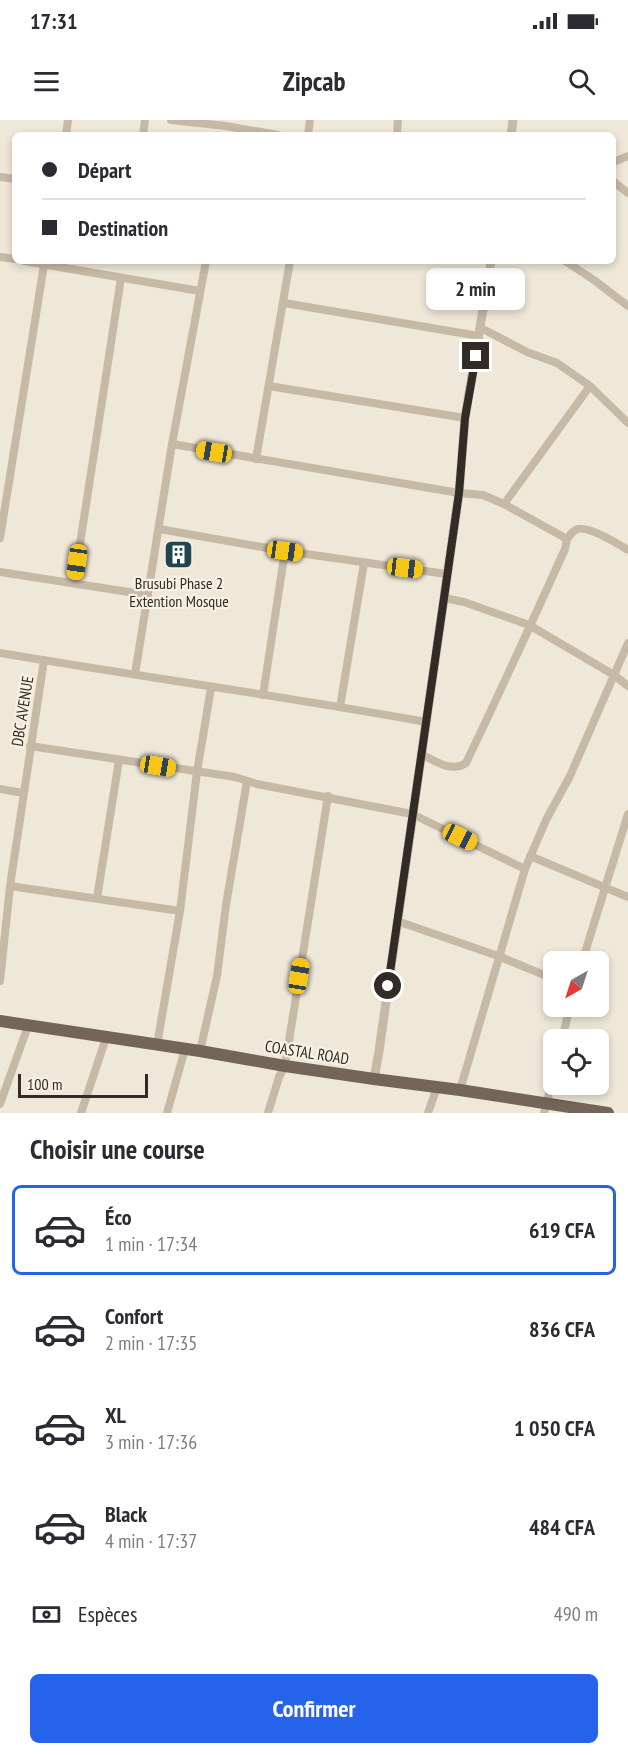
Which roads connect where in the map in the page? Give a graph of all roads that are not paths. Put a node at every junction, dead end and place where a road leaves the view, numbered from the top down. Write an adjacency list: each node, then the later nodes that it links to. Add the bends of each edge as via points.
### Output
1 (171, 120): 2 (street)
2 (226, 123): 3 (street)
3 (265, 132)
4 (39, 264): 9 (street)
5 (205, 264): 11 (street)
6 (290, 264): 13 (street)
7 (491, 264): 14 (street)
8 (569, 264): 12 (street)
9 (44, 265): 10 (street); 24 (street)
10 (122, 278): 11 (street); 31 (street)
11 (200, 291): 19 (street)
12 (626, 302)
13 (284, 303): 14 (street); 15 (street)
14 (480, 332): 16 (street, via 557,363); 17 (street)
15 (269, 386): 17 (street); 20 (street)
16 (590, 386): 18 (street); 22 (street)
17 (465, 418): 21 (street)
18 (628, 423)
19 (172, 444): 20 (street); 23 (street)
20 (256, 459): 21 (street)
21 (459, 493): 22 (street, via 483,495); 30 (street)
22 (504, 504): 25 (street)
23 (159, 529): 27 (street); 32 (street)
24 (0, 538)
25 (567, 539): 26 (street, via 575,530 587,529); 34 (street)
26 (628, 550)
27 (285, 551): 28 (street); 42 (street)
28 (364, 563): 30 (street); 43 (street)
29 (0, 572): 31 (street)
30 (446, 574): 33 (street)
31 (74, 584): 32 (street)
32 (148, 595): 38 (street)
33 (444, 598): 34 (street); 44 (street)
34 (529, 626): 39 (street); 46 (street, via 466,763 451,767)
35 (628, 644): 39 (street)
36 (0, 653): 37 (street)
37 (44, 660): 38 (street); 45 (street, DBC AVENUE)
38 (135, 674): 41 (street)
39 (614, 675): 40 (street); 55 (street)
40 (628, 686)
41 (211, 688): 42 (street); 48 (street)
42 (263, 695): 43 (street)
43 (340, 707): 44 (street)
44 (426, 722): 46 (street)
45 (30, 746): 47 (street); 51 (street, DBC AVENUE)
46 (421, 754): 53 (street)
47 (119, 760): 48 (street); 60 (street)
48 (197, 772): 49 (street); 61 (street)
49 (247, 781): 52 (street); 72 (street, via 217,976)
50 (0, 789): 51 (street)
51 (23, 793): 57 (street, DBC AVENUE)
52 (328, 796): 53 (street); 73 (street)
53 (412, 814): 56 (street); 62 (street)
54 (628, 814): 58 (street)
55 (530, 856): 56 (street); 58 (street)
56 (525, 868): 64 (street)
57 (10, 886): 60 (street); 66 (street, DBC AVENUE)
58 (604, 887): 59 (street); 63 (street)
59 (628, 897)
60 (97, 898): 61 (street)
61 (180, 911): 70 (street)
62 (397, 921): 64 (street); 74 (street)
63 (585, 951)
64 (498, 956): 65 (street); 76 (street)
65 (543, 974)
66 (0, 981)
67 (0, 1021): 68 (main road, COASTAL ROAD)
68 (28, 1026): 69 (main road, COASTAL ROAD); 77 (street)
69 (106, 1038): 70 (main road, COASTAL ROAD); 79 (street)
70 (157, 1045): 71 (main road, COASTAL ROAD)
71 (184, 1049): 72 (main road, COASTAL ROAD); 80 (street)
72 (200, 1051): 73 (main road, COASTAL ROAD)
73 (285, 1066): 74 (main road, COASTAL ROAD); 81 (street)
74 (374, 1079): 75 (main road, COASTAL ROAD)
75 (437, 1087): 76 (main road, COASTAL ROAD); 82 (street)
76 (460, 1090): 78 (main road, COASTAL ROAD)
77 (0, 1104)
78 (545, 1108): 83 (main road, COASTAL ROAD)
79 (81, 1113)
80 (167, 1113)
81 (268, 1113)
82 (428, 1113)
83 (608, 1113)

